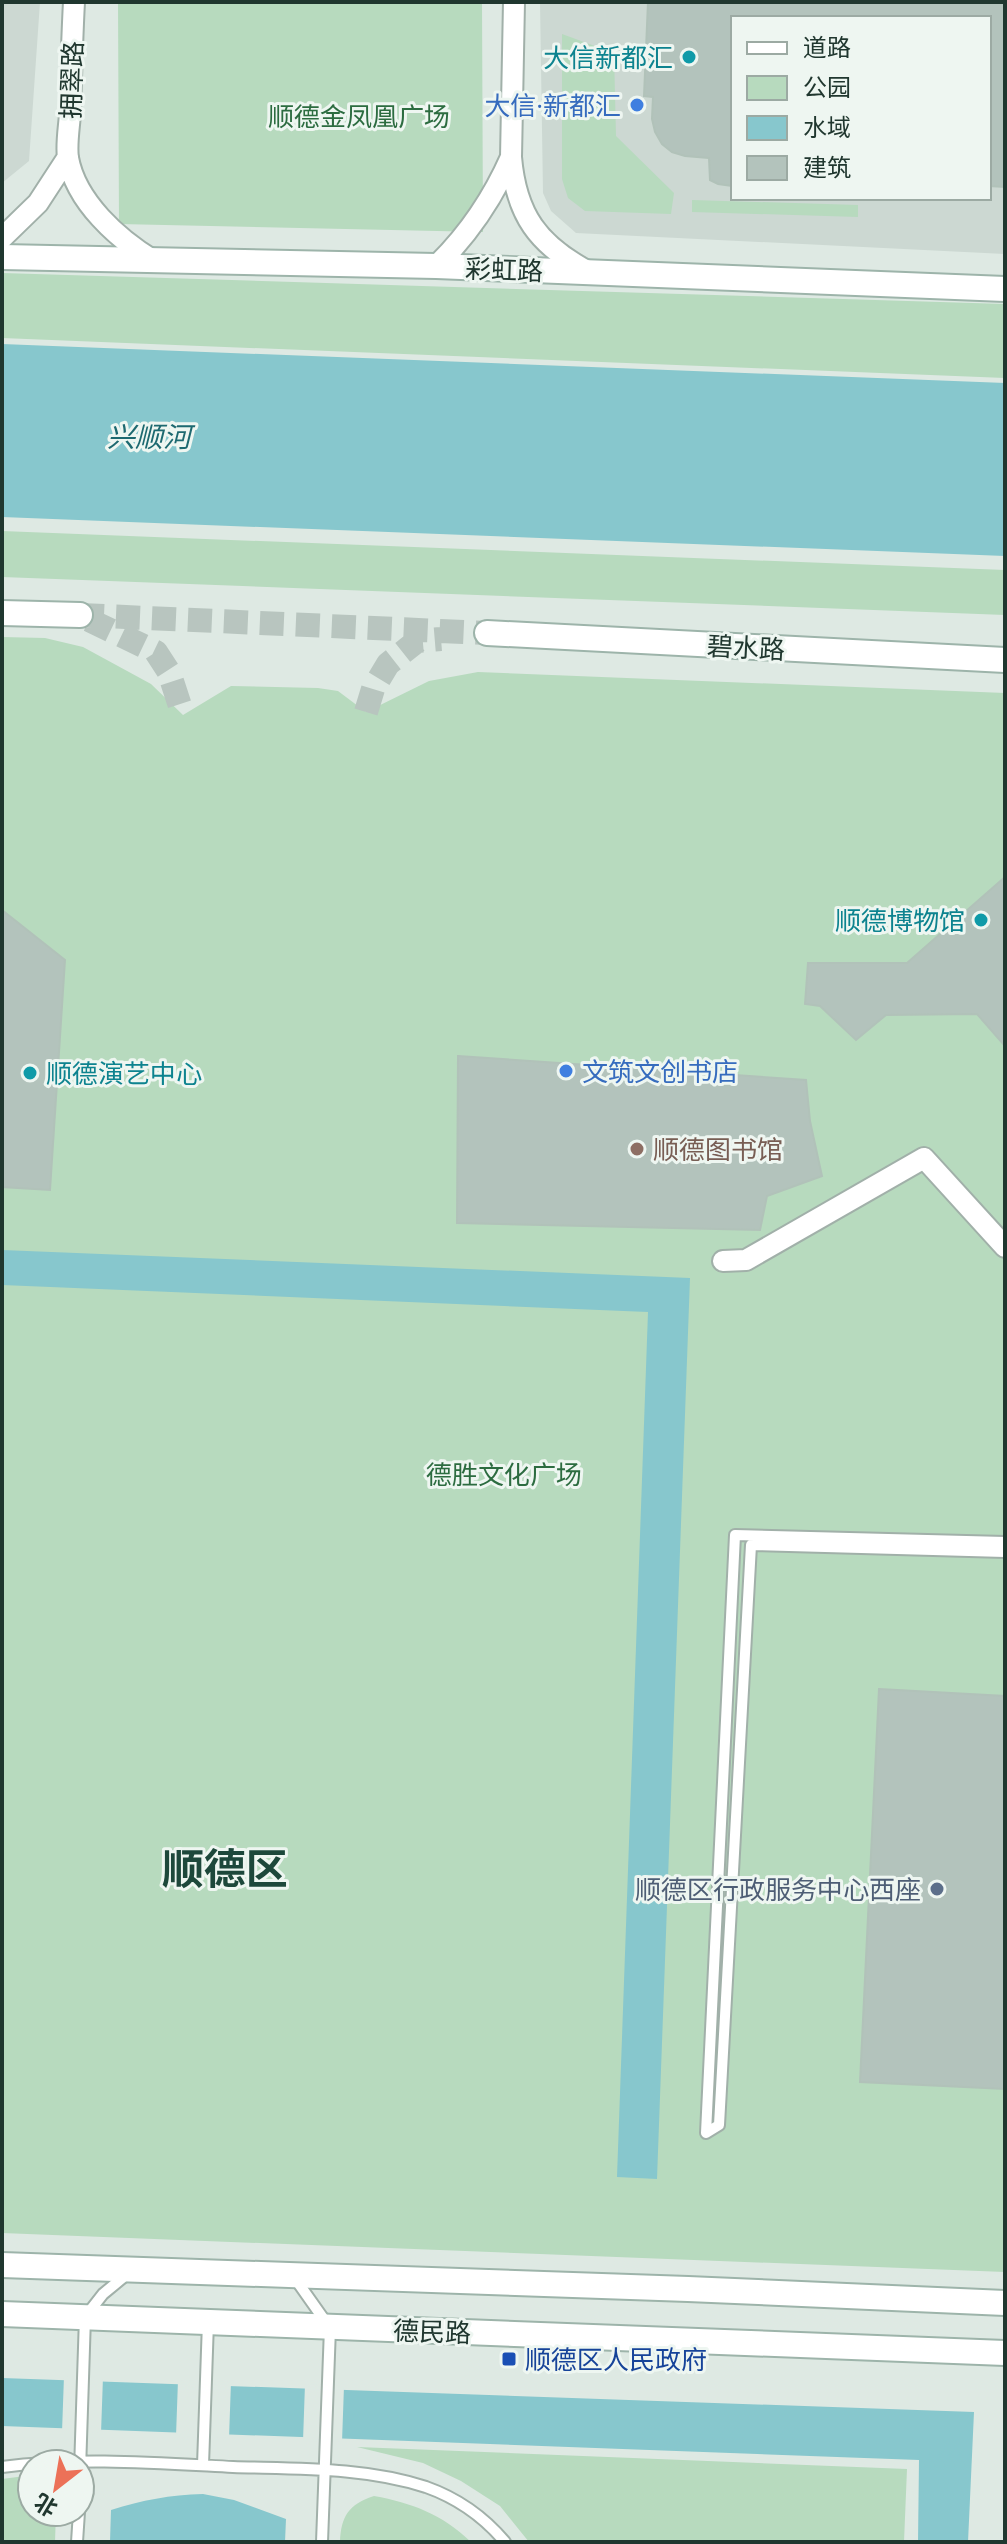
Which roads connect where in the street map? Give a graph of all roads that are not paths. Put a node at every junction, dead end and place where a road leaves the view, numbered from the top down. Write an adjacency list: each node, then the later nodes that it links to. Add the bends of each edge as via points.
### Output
1 (74, 2): 3 (street, 拥翠路)
2 (514, 2): 4 (street)
3 (68, 157): 5 (street, 拥翠路, via 38,203); 7 (street, 拥翠路, via 78,183 109,228)
4 (511, 157): 8 (street, via 489,203); 9 (street, via 519,202 529,222 565,260)
5 (2, 238)
6 (2, 257): 7 (main road, 彩虹路)
7 (154, 261): 8 (main road, 彩虹路)
8 (436, 266): 9 (main road, 彩虹路)
9 (589, 272): 10 (main road, 彩虹路)
10 (1005, 289)
11 (2, 613): 12 (main road)
12 (80, 615)
13 (487, 633): 14 (main road, 碧水路)
14 (1005, 660)
15 (1005, 1247): 16 (street, via 924,1158 746,1260)
16 (723, 1261)
17 (1005, 1542): 18 (lane, via 735,1535 706,2133 719,2125 751,1545)
18 (1005, 1552)
19 (2, 2265): 20 (main road)
20 (134, 2270): 21 (main road); 24 (lane, via 109,2287)
21 (293, 2276): 22 (main road); 26 (lane)
22 (1005, 2303)
23 (2, 2314): 24 (main road, 德民路)
24 (85, 2317): 25 (main road, 德民路); 28 (lane)
25 (208, 2322): 26 (main road, 德民路); 30 (lane)
26 (330, 2328): 27 (main road, 德民路); 31 (lane)
27 (1005, 2353)
28 (81, 2448)
29 (96, 2465): 30 (lane)
30 (203, 2465): 31 (lane)
31 (325, 2471): 32 (lane); 33 (lane, via 428,2488 463,2505)
32 (322, 2542)
33 (505, 2542)

